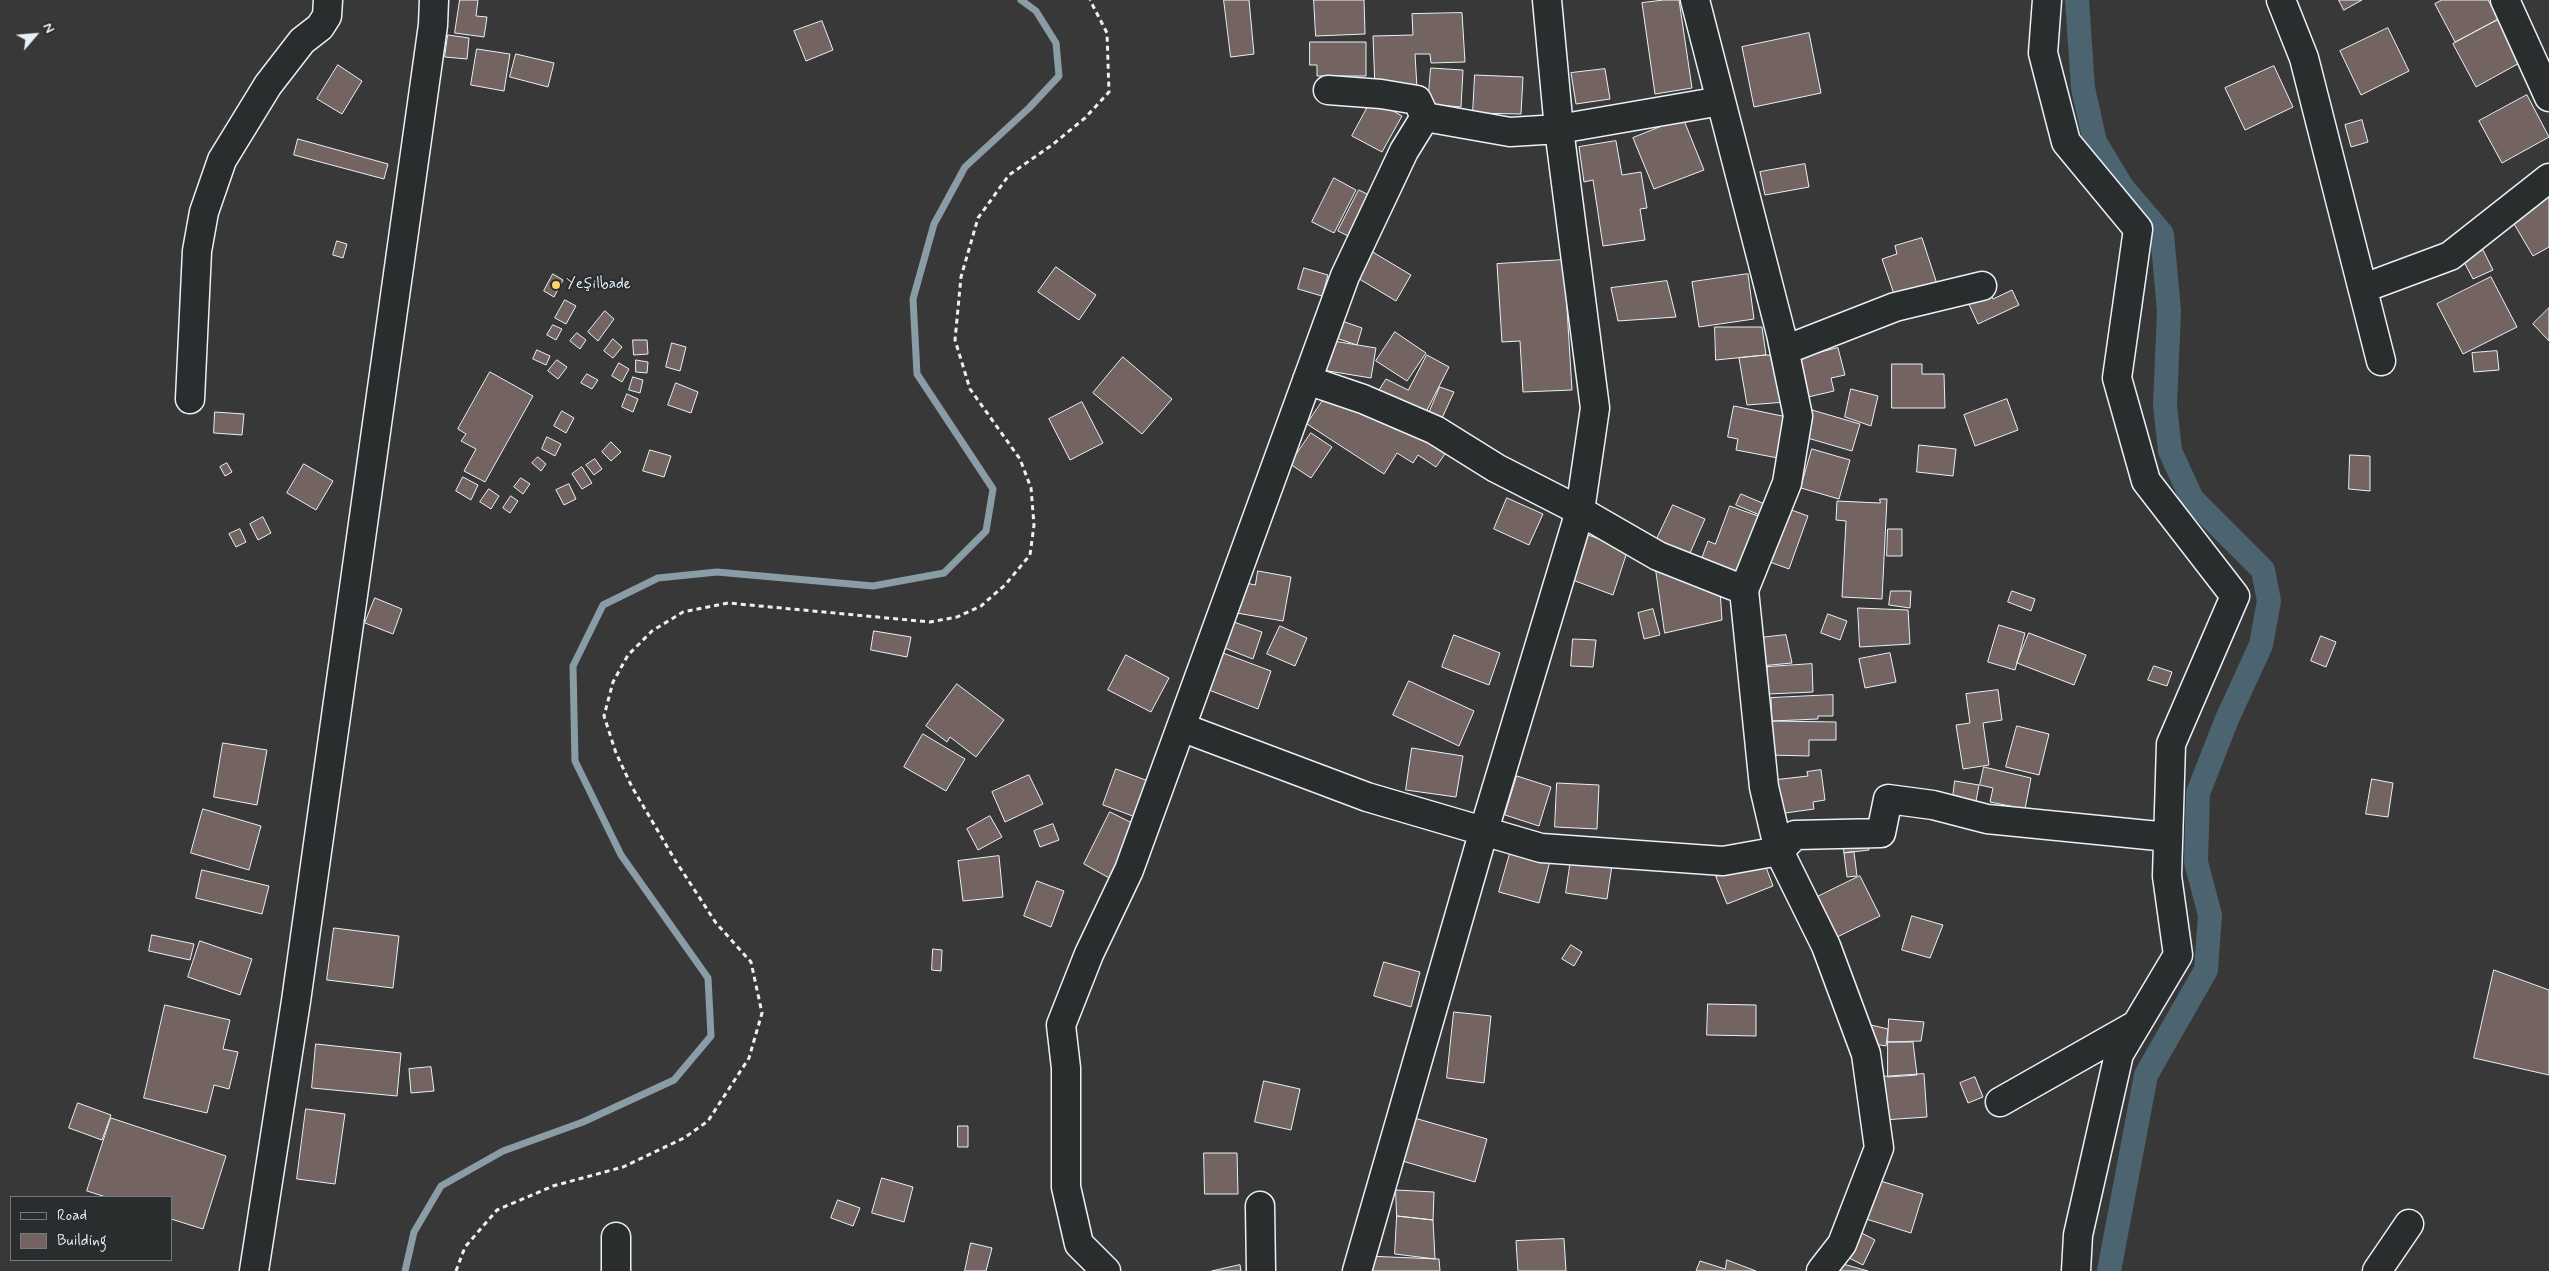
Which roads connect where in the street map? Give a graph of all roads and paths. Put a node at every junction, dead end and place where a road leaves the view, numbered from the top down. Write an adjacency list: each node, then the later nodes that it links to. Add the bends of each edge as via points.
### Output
1 (328, 0): 20 (street, via 327,16 320,27 302,41 268,85 222,160 204,212 197,250)
2 (434, 0): 32 (street, via 296,1001)
3 (1090, 0): 33 (path, via 1106,33 1109,92 1085,118 1008,175 978,218 961,277 955,340 970,389 1020,459 1031,488 1034,525 1030,555 1005,585 981,606 957,617 930,622 728,602 683,612 652,630 628,655 613,682 604,716 616,753 675,860 716,923 750,962 762,1013 749,1058 708,1122 684,1138 623,1167 553,1186 497,1210 466,1247)
4 (1547, 0): 13 (street)
5 (1695, 0): 11 (street)
6 (2047, 0): 25 (street, via 2043,53 2066,142 2138,229 2117,378 2146,481 2235,596 2170,744)
7 (2282, 0): 16 (street, via 2304,58)
8 (2505, 0): 10 (street)
9 (1328, 90): 12 (street, via 1417,100)
10 (2549, 97)
11 (1721, 101): 13 (street); 17 (street)
12 (1425, 117): 13 (street, via 1510,132); 19 (street, via 1404,151 1344,276)
13 (1559, 129): 21 (street, via 1594,408)
14 (2549, 178): 16 (street, via 2450,256)
15 (1982, 286): 17 (street, via 1894,307)
16 (2364, 288): 18 (street)
17 (1785, 350): 22 (street, via 1798,416 1789,473)
18 (2381, 360)
19 (1307, 380): 21 (street, via 1363,399 1435,430 1496,468); 23 (street)
20 (190, 399)
21 (1580, 511): 22 (street, via 1658,556); 24 (street)
22 (1744, 590): 26 (street, via 1764,787)
23 (1181, 728): 24 (street, via 1367,797); 35 (street, via 1129,870 1089,954 1061,1026 1066,1068 1065,1162 1069,1203 1078,1244)
24 (1484, 830): 26 (street, via 1542,848 1723,861); 37 (street)
25 (2168, 837): 26 (street, via 1988,819 1933,805 1888,799 1881,833 1795,836); 27 (street, via 2167,876 2178,955)
26 (1779, 851): 38 (street, via 1826,946 1866,1054 1879,1148 1842,1244)
27 (2136, 1026): 28 (street); 39 (street, via 2119,1054 2078,1236)
28 (2000, 1102)
29 (1260, 1206): 36 (street)
30 (2409, 1224): 40 (street)
31 (616, 1237): 34 (street)
32 (254, 1271)
33 (456, 1271)
34 (616, 1271)
35 (1106, 1271)
36 (1261, 1271)
37 (1357, 1271)
38 (1821, 1271)
39 (2076, 1271)
40 (2376, 1271)

